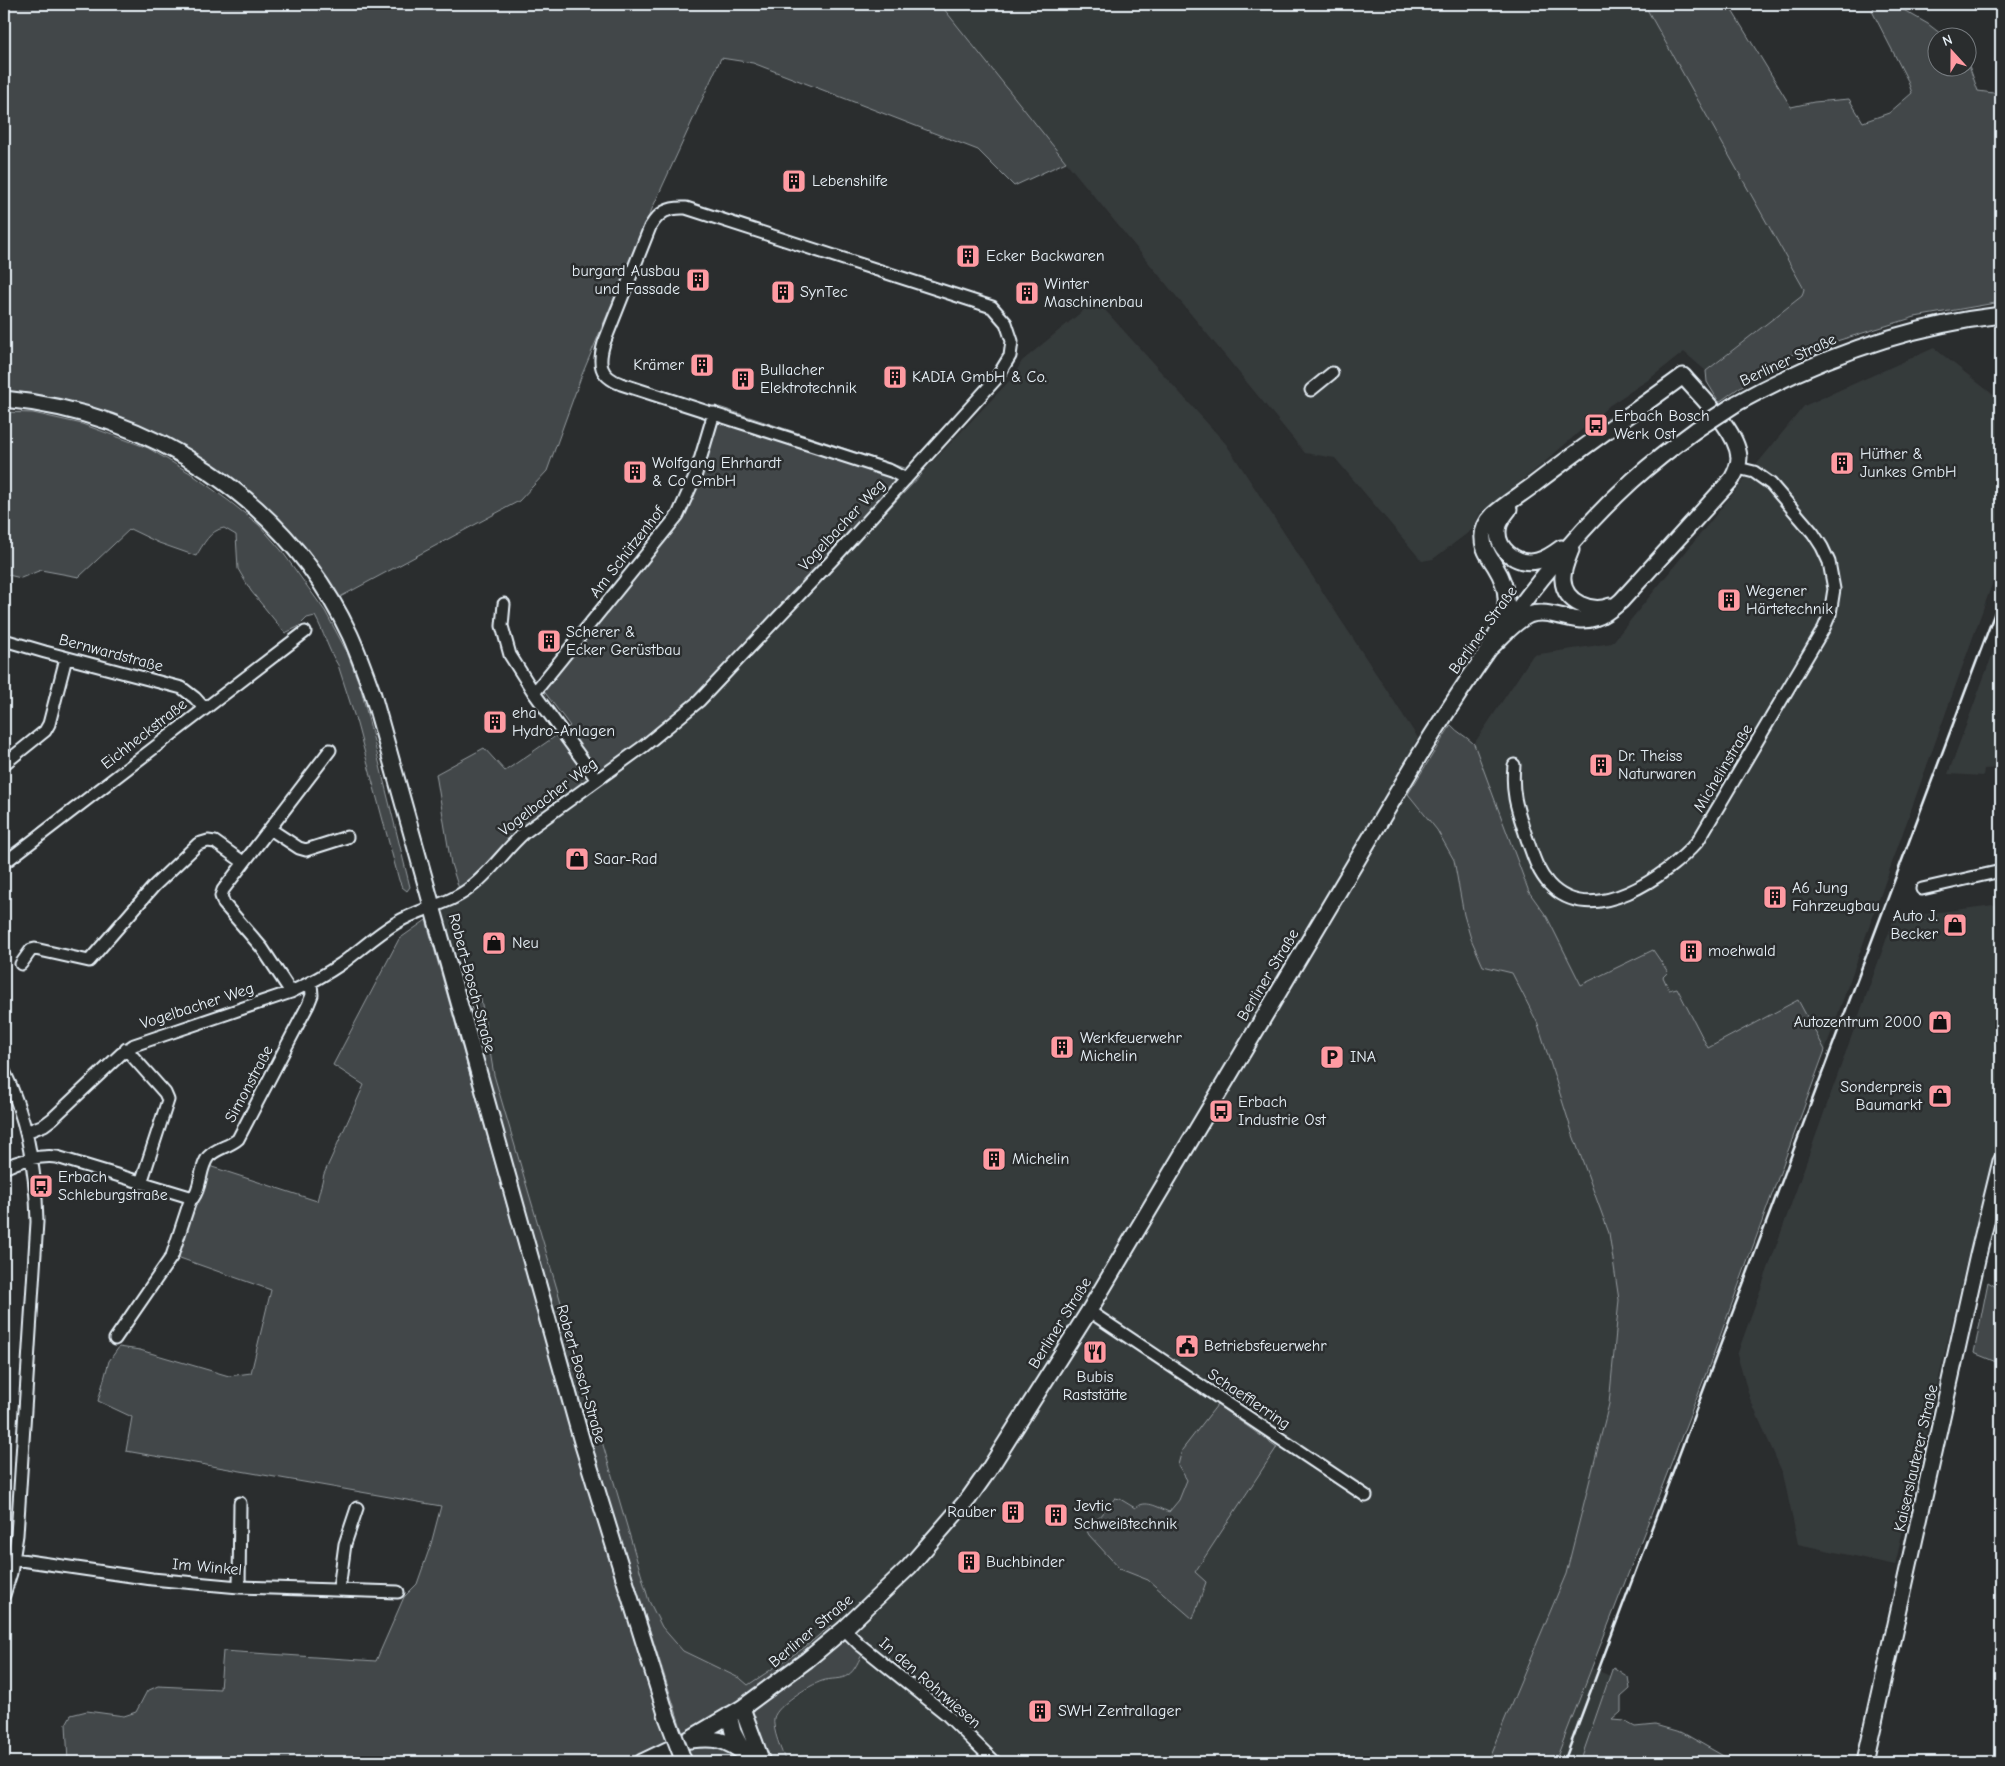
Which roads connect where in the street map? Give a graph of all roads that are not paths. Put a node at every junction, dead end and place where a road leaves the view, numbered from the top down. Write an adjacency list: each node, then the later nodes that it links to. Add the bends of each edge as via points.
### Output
1 (2001, 315): 9 (street, Berliner Straße, bridge, via 1938,324 1864,345 1791,375 1697,428 1632,480)
2 (1332, 372): 3 (street)
3 (1311, 390)
4 (4, 399): 28 (street, Robert-Bosch-Straße, via 58,406 129,428 163,443 246,500 291,545 332,602 362,663)
5 (714, 413): 7 (street, Vogelbacher Weg); 7 (street, Vogelbacher Weg, via 614,381 608,377 600,360 650,228 658,215 674,208 686,208 974,300 1000,314 1012,341 1006,364); 16 (street, Am Schützenhof, via 695,477 678,515)
6 (1738, 468): 8 (street, via 1739,456 1731,435 1683,376); 10 (street, via 1732,479); 20 (street, Michelinstraße, via 1754,472 1771,484 1813,533 1829,562 1834,589 1824,628 1698,841 1658,877 1628,893 1595,902 1567,897 1549,884 1535,862 1514,798)
7 (906, 479): 21 (street, Vogelbacher Weg, via 712,688 644,746)
8 (1517, 498): 9 (street, via 1504,515 1498,535 1514,559 1536,562 1547,558); 14 (street, via 1493,515 1484,527 1482,539 1501,576 1507,600 1507,609)
9 (1587, 526): 10 (street, via 1570,551 1564,570 1567,594 1574,602 1596,609 1608,608); 14 (street, Berliner Straße)
10 (1621, 601): 14 (street, via 1594,619 1530,615)
11 (504, 604): 16 (street, via 505,641)
12 (305, 632): 17 (street, Eichheckstraße)
13 (4, 640): 15 (street, Bernwardstraße)
14 (1490, 648): 41 (street, Berliner Straße, via 1419,756)
15 (66, 658): 17 (street, Bernwardstraße, via 182,688); 19 (street, via 45,731)
16 (534, 693): 21 (street)
17 (204, 708): 24 (street, Eichheckstraße)
18 (330, 750): 22 (street)
19 (4, 764)
20 (1514, 765)
21 (597, 780): 28 (street, Vogelbacher Weg, via 524,833 472,887)
22 (270, 829): 23 (street, via 306,850); 25 (street)
23 (347, 837)
24 (4, 862)
25 (243, 862): 29 (street, via 215,842 198,844 154,886 89,962 34,949); 31 (street, via 223,890 224,904 262,948)
26 (2001, 871): 27 (street)
27 (1922, 889)
28 (433, 907): 30 (street, Vogelbacher Weg, via 394,924); 56 (street, Robert-Bosch-Straße, bridge, via 582,1442)
29 (21, 964)
30 (311, 983): 31 (street, Vogelbacher Weg); 40 (street, Simonstraße, via 312,995 308,1005 238,1139 205,1161 195,1195)
31 (291, 992): 32 (street, Vogelbacher Weg)
32 (126, 1049): 34 (street, Vogelbacher Weg, via 52,1119); 39 (street, via 168,1100)
33 (4, 1071): 34 (street)
34 (26, 1132): 35 (street)
35 (32, 1158): 37 (street); 39 (street, via 57,1157); 46 (street, via 36,1222)
36 (2001, 1161): 38 (street, Kaiserslauterer Straße)
37 (4, 1168)
38 (1999, 1180): 59 (street, Kaiserslauterer Straße, via 1978,1255)
39 (141, 1183): 40 (street)
40 (190, 1198): 42 (street, Simonstraße, via 172,1256)
41 (1089, 1312): 43 (street, Schaefflerring); 51 (street, Berliner Straße, via 969,1498 909,1567)
42 (115, 1339)
43 (1366, 1496)
44 (240, 1503): 47 (street)
45 (357, 1508): 48 (street, via 345,1544)
46 (14, 1559): 47 (street, Im Winkel, via 152,1579); 50 (street)
47 (238, 1587): 48 (street, Im Winkel)
48 (339, 1589): 49 (street, Im Winkel)
49 (398, 1592)
50 (4, 1595)
51 (844, 1629): 52 (street, Berliner Straße); 58 (street, In den Rohrwiesen, via 946,1714)
52 (736, 1712): 53 (street, Berliner Straße); 54 (street, via 733,1732); 57 (street)
53 (686, 1741): 54 (street, via 719,1739 730,1743); 55 (street, Berliner Straße)
54 (748, 1758)
55 (642, 1762)
56 (684, 1762)
57 (762, 1762)
58 (995, 1762)
59 (1865, 1762)

